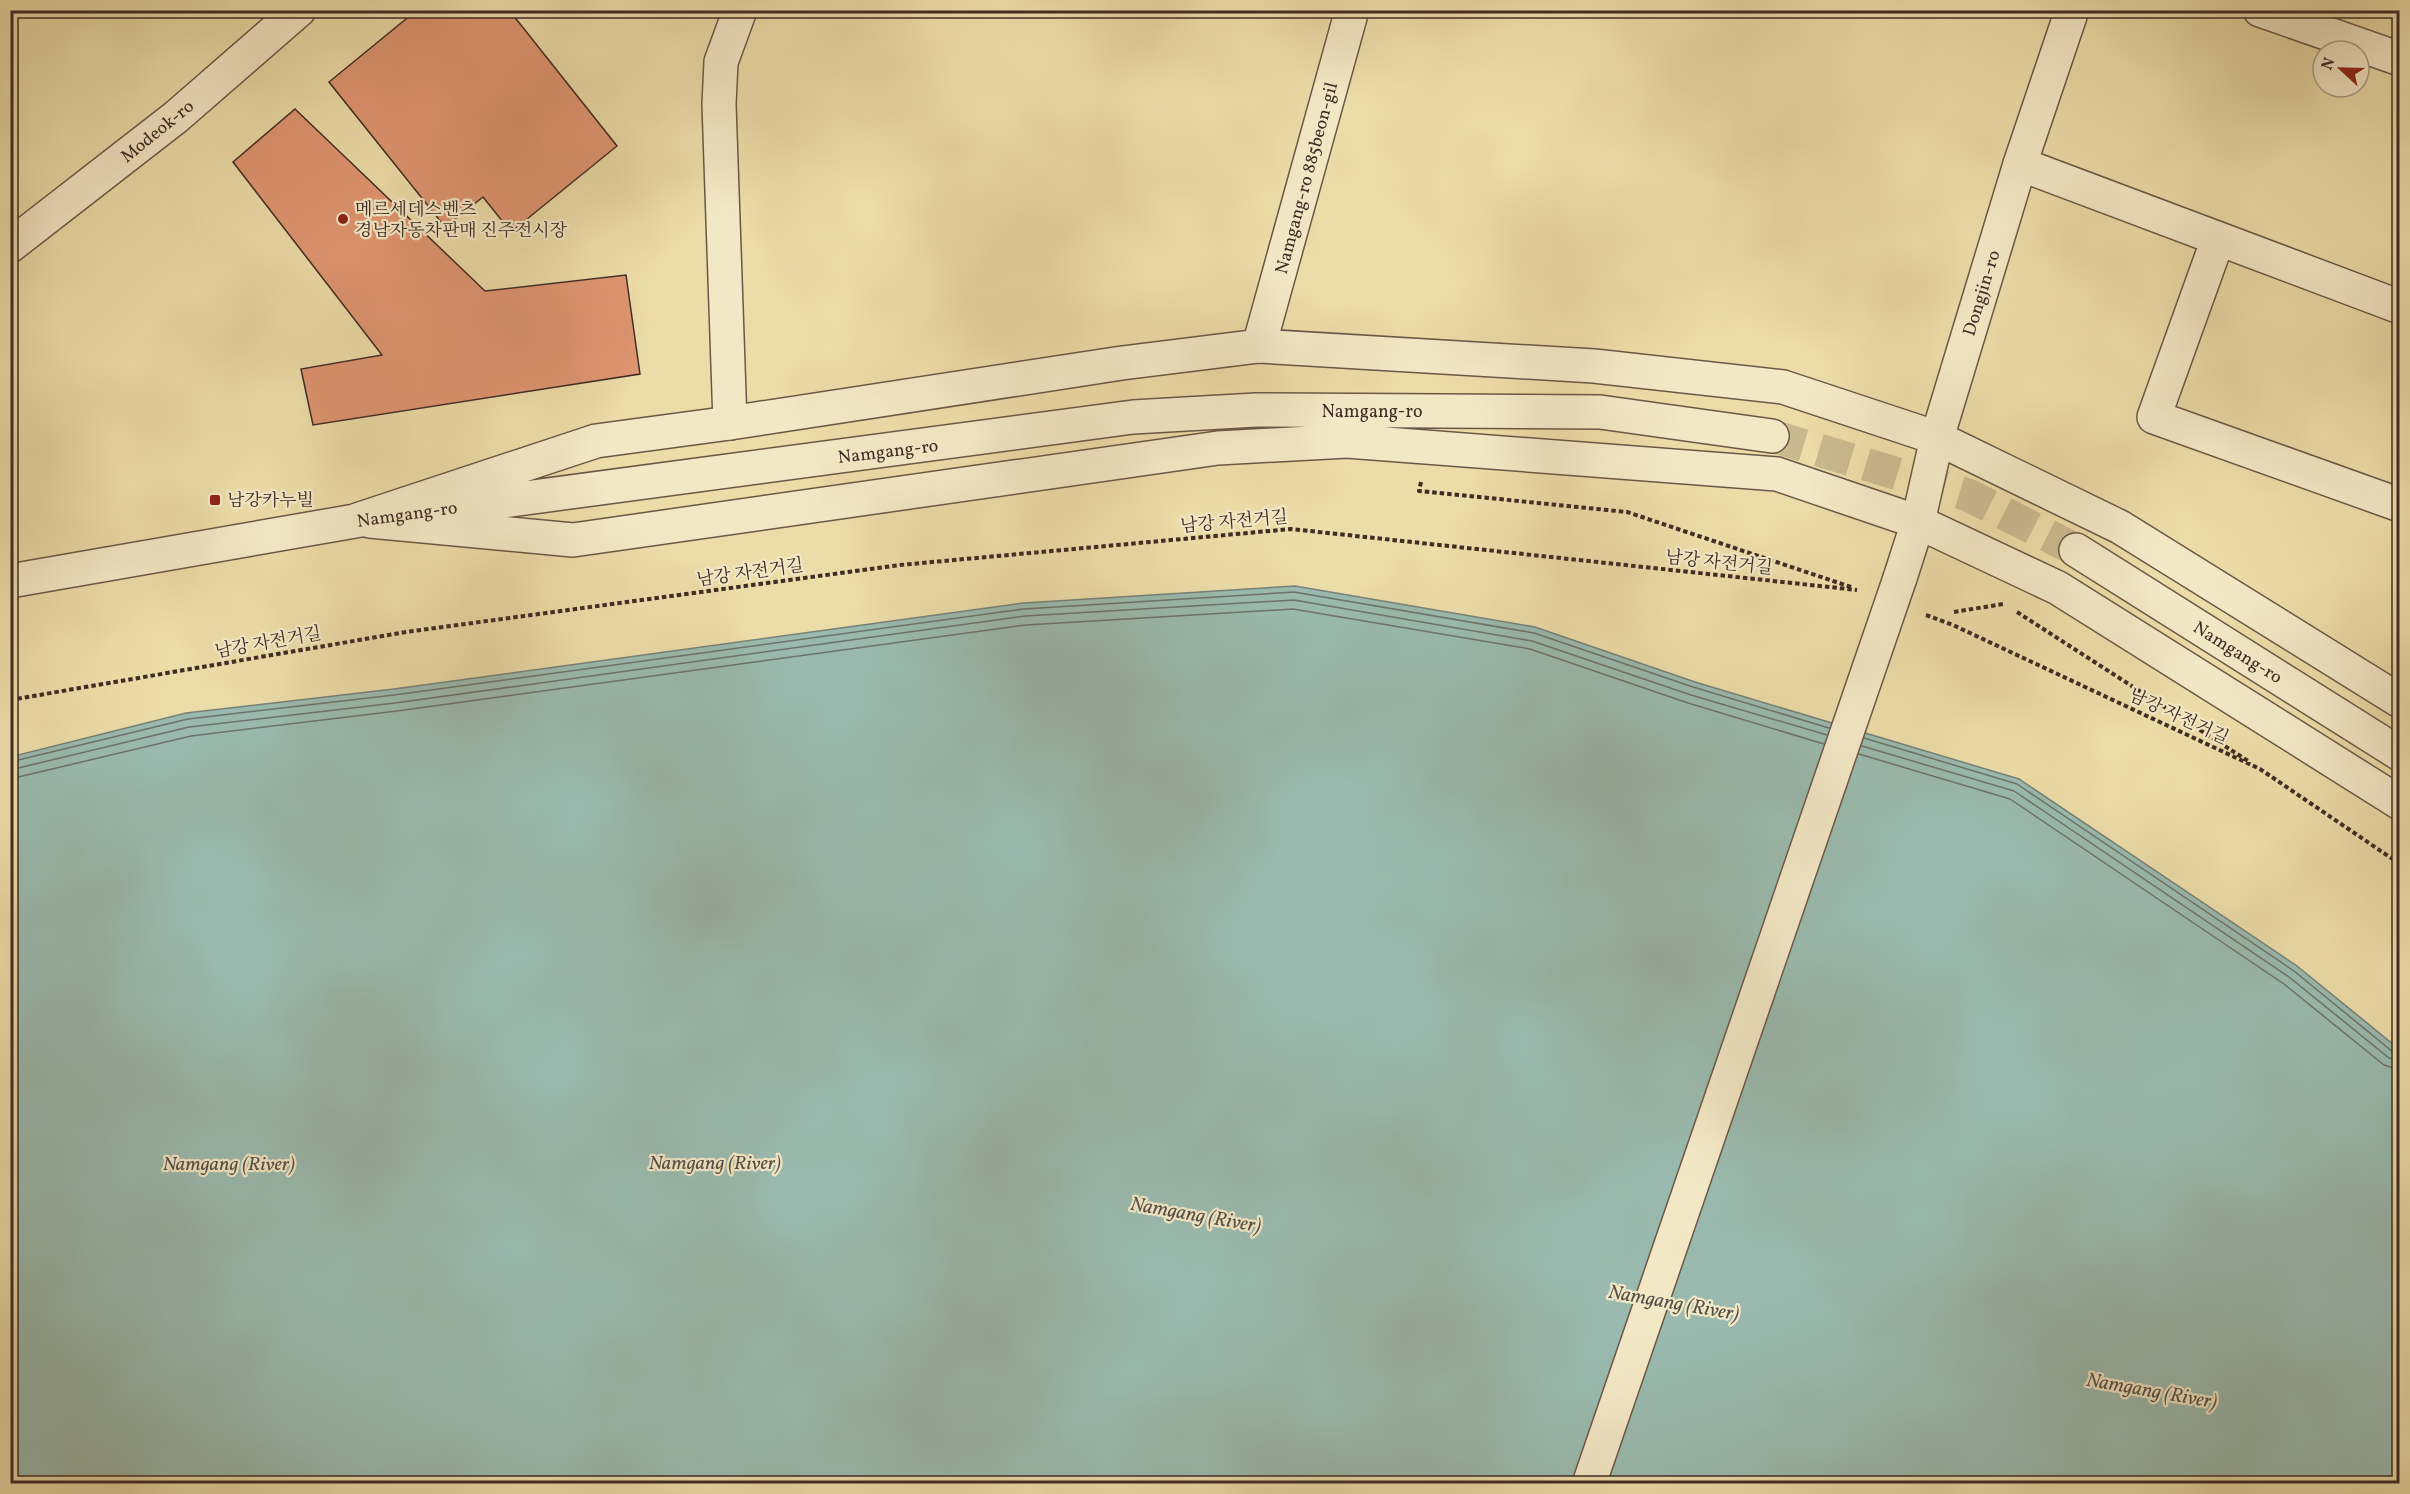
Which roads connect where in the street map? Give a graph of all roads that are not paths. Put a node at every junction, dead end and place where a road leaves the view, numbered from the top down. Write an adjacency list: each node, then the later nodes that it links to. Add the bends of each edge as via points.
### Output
1 (299, 10): 9 (street, Modeok-ro, via 176,117)
2 (740, 10): 12 (street, via 721,62 719,104)
3 (1352, 10): 11 (street, Namgang-ro 885beon-gil)
4 (2072, 10): 7 (street, Dongjin-ro)
5 (2260, 10): 6 (street)
6 (2400, 59)
7 (2020, 164): 8 (street); 14 (street, Dongjin-ro)
8 (2218, 239): 10 (street); 15 (street, via 2154,417)
9 (10, 246)
10 (2400, 307)
11 (1259, 346): 12 (street); 14 (street, via 1594,366 1783,387)
12 (730, 423): 16 (street, via 596,441)
13 (1772, 436): 16 (street, Namgang-ro, via 1600,412 1256,410 1134,417)
14 (1937, 438): 17 (street, Dongjin-ro); 20 (street, via 2120,527)
15 (2400, 505)
16 (357, 520): 17 (street, via 573,540 1218,448 1347,441 1777,474); 19 (street, Namgang-ro)
17 (1918, 522): 22 (street, via 2058,588); 23 (street, Dongjin-ro, bridge)
18 (2076, 550): 21 (street, Namgang-ro)
19 (10, 581)
20 (2400, 701)
21 (2400, 754)
22 (2400, 803)
23 (1589, 1484)

